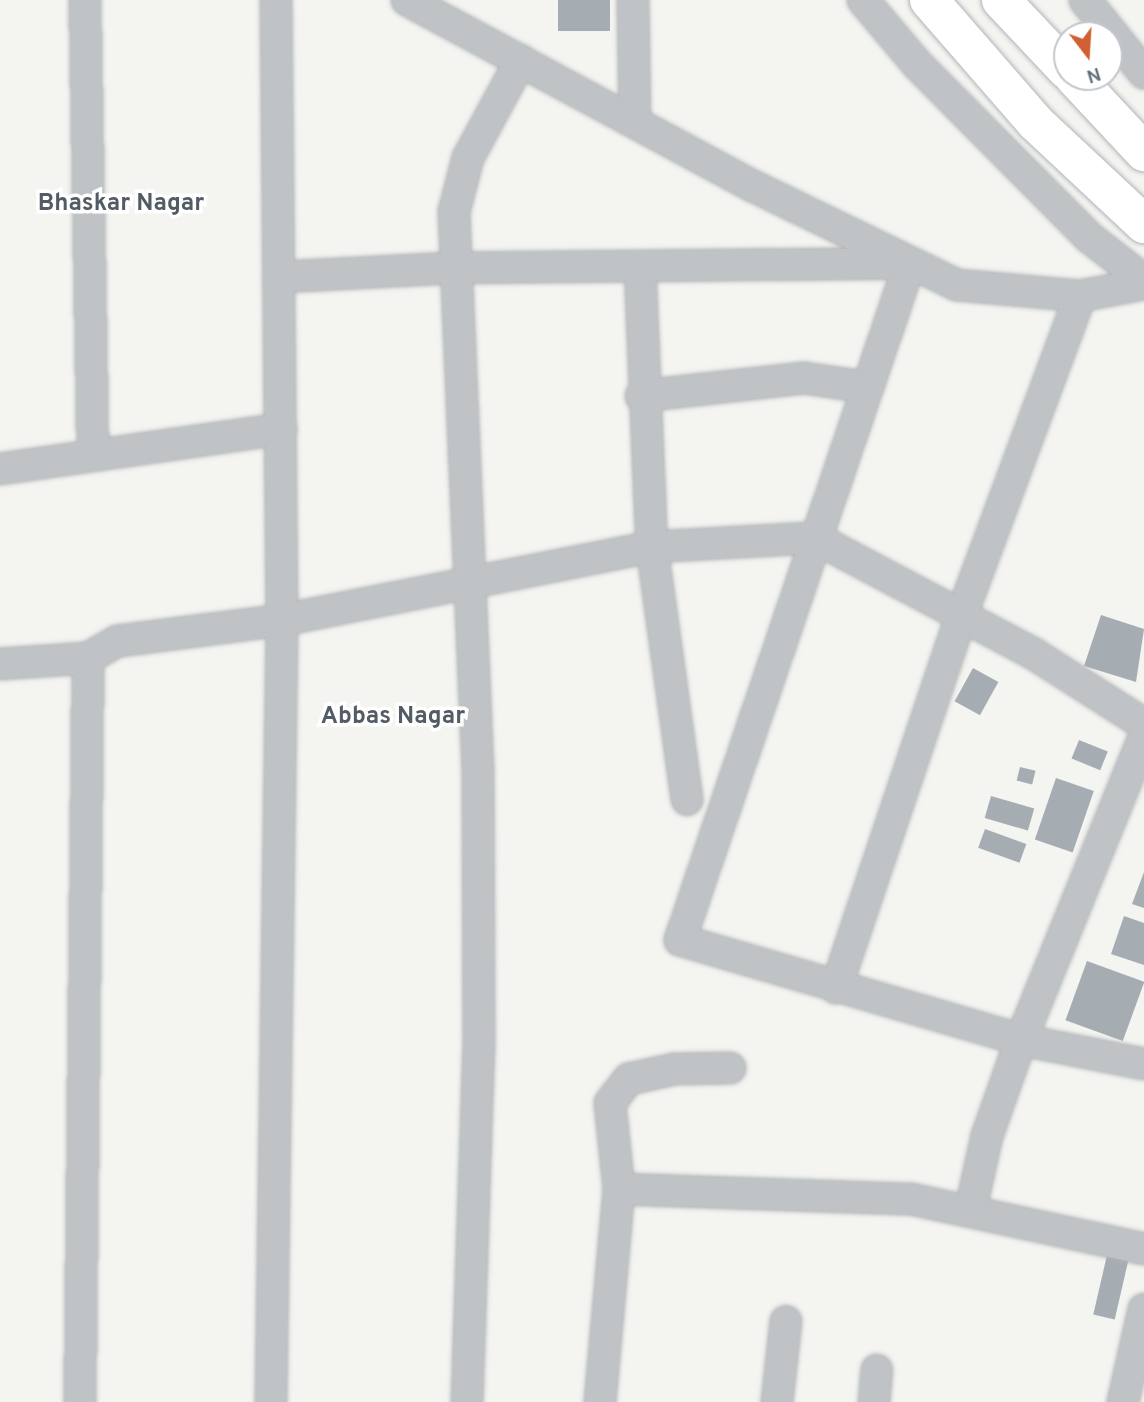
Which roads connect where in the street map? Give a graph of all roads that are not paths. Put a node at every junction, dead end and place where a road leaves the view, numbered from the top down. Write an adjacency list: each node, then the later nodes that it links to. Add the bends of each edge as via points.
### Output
1 (85, 0): 25 (street)
2 (276, 0): 19 (street)
3 (407, 0): 10 (street)
4 (633, 0): 13 (street)
5 (863, 0): 20 (street, via 1060,208)
6 (929, 0): 15 (highway, via 1036,123)
7 (1001, 0): 9 (highway)
8 (1085, 0): 11 (street)
9 (1053, 55)
10 (521, 60): 13 (street); 18 (street, via 468,158 454,212)
11 (1144, 73)
12 (1087, 91): 14 (highway)
13 (635, 122): 16 (street)
14 (1144, 152)
15 (1144, 224)
16 (911, 263): 17 (street); 21 (street, via 957,285); 22 (street)
17 (639, 266): 18 (street); 23 (street)
18 (452, 268): 19 (street); 29 (street)
19 (280, 278): 24 (street)
20 (1144, 282): 21 (street)
21 (1080, 296): 30 (street)
22 (866, 387): 23 (street, via 804,377); 27 (street)
23 (641, 396): 28 (street)
24 (281, 429): 25 (street); 31 (street)
25 (93, 454): 26 (street)
26 (0, 469)
27 (815, 537): 28 (street); 30 (street); 37 (street, via 680,940)
28 (652, 547): 29 (street); 36 (street)
29 (470, 585): 31 (street); 49 (street, via 479,1048)
30 (962, 614): 34 (street); 37 (street)
31 (282, 620): 32 (street, via 118,641); 48 (street)
32 (88, 658): 33 (street); 47 (street)
33 (0, 664)
34 (1144, 724)
35 (1144, 737): 38 (street)
36 (687, 800)
37 (836, 988): 38 (street)
38 (1021, 1040): 39 (street); 42 (street, via 987,1136)
39 (1144, 1064)
40 (730, 1068): 41 (street, via 674,1069 629,1079 610,1103)
41 (619, 1189): 42 (street, via 911,1199); 50 (street)
42 (971, 1208): 43 (street)
43 (1144, 1249)
44 (1144, 1309): 53 (street)
45 (786, 1321): 51 (street)
46 (877, 1370): 52 (street)
47 (80, 1402)
48 (271, 1402)
49 (467, 1402)
50 (600, 1402)
51 (777, 1402)
52 (874, 1402)
53 (1123, 1402)

